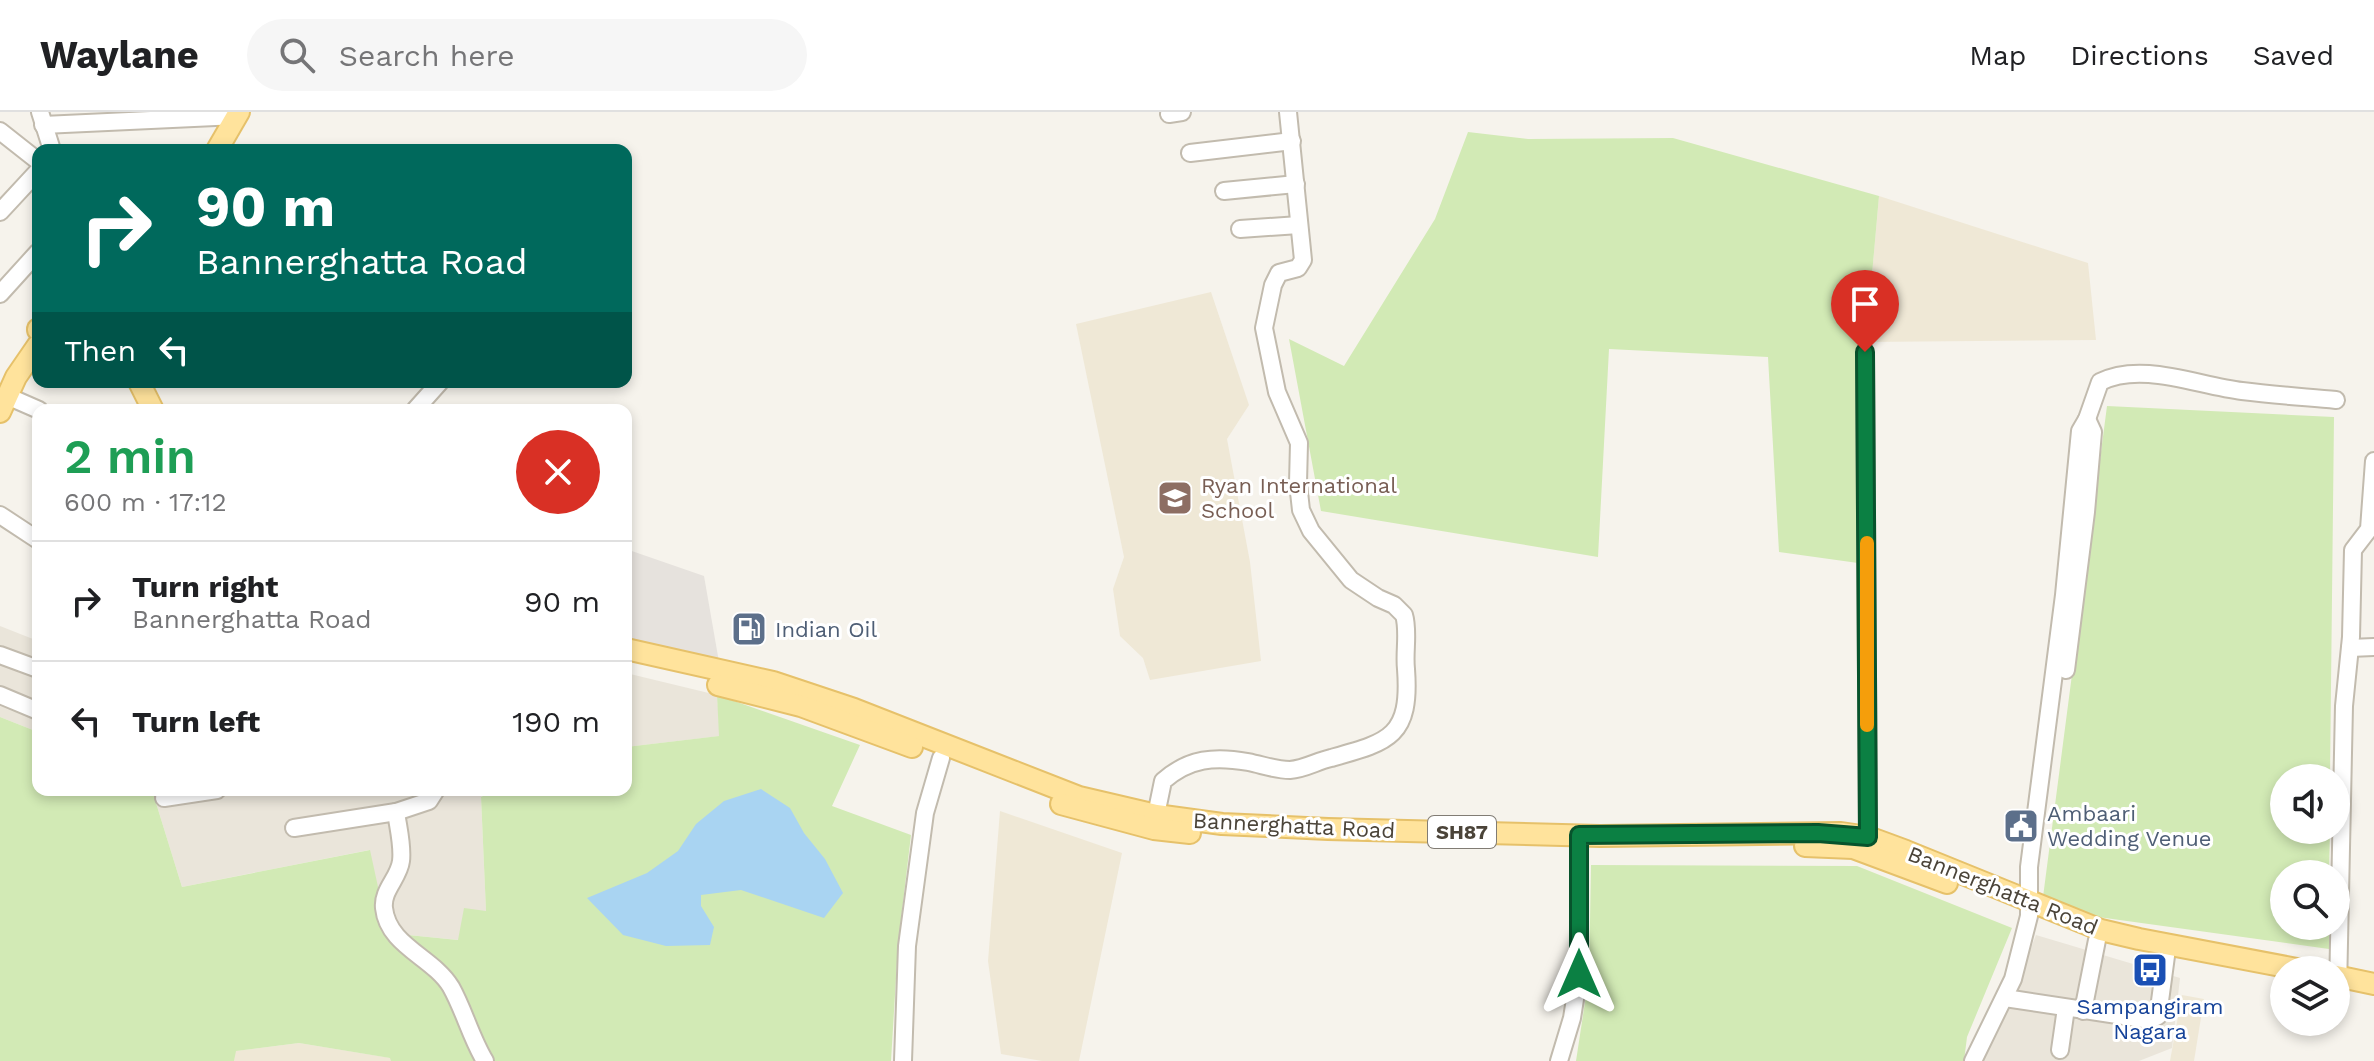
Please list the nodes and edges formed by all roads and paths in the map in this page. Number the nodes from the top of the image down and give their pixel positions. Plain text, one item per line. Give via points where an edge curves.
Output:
1 (1288, 112) edge
2 (238, 114) edge
3 (149, 116) edge
4 (42, 118) edge
5 (0, 131) edge
6 (1292, 141) junction
7 (50, 144) edge
8 (220, 144) edge
9 (1190, 153) dead end
10 (32, 156) edge
11 (32, 177) edge
12 (1296, 184) junction
13 (1224, 191) dead end
14 (0, 212) edge
15 (1299, 225) junction
16 (1240, 229) dead end
17 (32, 259) edge
18 (0, 294) edge
19 (32, 337) edge
20 (1865, 352) dead end
21 (32, 354) edge
22 (435, 388) edge
23 (2, 399) edge
24 (2336, 400) dead end
25 (420, 404) edge
26 (32, 408) edge
27 (2374, 461) edge
28 (2373, 501) edge
29 (0, 515) edge
30 (2370, 534) edge
31 (32, 536) edge
32 (2374, 647) edge
33 (2350, 648) junction
34 (0, 655) edge
35 (632, 657) edge
36 (632, 657) edge
37 (32, 667) edge
38 (0, 695) edge
39 (32, 708) edge
40 (941, 758) junction
41 (177, 796) edge
42 (432, 796) edge
43 (164, 798) dead end
44 (396, 812) junction
45 (1156, 815) junction
46 (294, 828) dead end
47 (1868, 837) junction
48 (1579, 841) junction
49 (2030, 910) junction
50 (2097, 940) junction
51 (2161, 951) junction
52 (2338, 956) edge
53 (2270, 966) edge
54 (2270, 977) edge
55 (2350, 983) edge
56 (2374, 984) edge
57 (2350, 988) edge
58 (2374, 997) edge
59 (2005, 998) junction
60 (2074, 1010) junction
61 (2060, 1050) dead end
62 (485, 1061) edge
63 (903, 1061) edge
64 (1559, 1061) edge
65 (1973, 1061) edge

1 - 6 street
2 - 3 street
2 - 8 main road
3 - 4 street
4 - 7 street
5 - 10 street
6 - 9 street
6 - 12 street
11 - 14 street
12 - 13 street
12 - 15 street
15 - 16 street
15 - 45 street via 1302,264 1277,276 1264,328 1277,392 1299,443 1301,510 1311,531 1351,580 1404,615 1404,714 1393,733 1374,746 1299,769 1217,759 1190,762 1163,781
17 - 18 street
19 - 23 main road via 10,368
20 - 47 street
21 - 23 main road
22 - 25 street
23 - 26 street
24 - 49 street via 2239,391 2150,374 2112,376 2100,382 2087,419 2093,432 2074,619 2031,876
27 - 28 street
28 - 30 street
29 - 31 street
30 - 33 street via 2353,550
32 - 33 street
33 - 52 street
34 - 37 street
35 - 45 main road, Bannerghatta Road / SH87 via 773,682 1079,797
36 - 40 main road, Bannerghatta Road / SH87 via 801,706
38 - 39 street
40 - 48 main road, Bannerghatta Road / SH87 via 1067,807 1154,829 1224,837
40 - 63 street via 925,813 907,946
41 - 43 street
42 - 44 street
44 - 46 street
44 - 62 street via 401,861 385,894 386,917 392,931 451,987
45 - 48 main road, Bannerghatta Road / SH87 via 1222,824
47 - 48 main road, Bannerghatta Road / SH87 via 1818,833
47 - 49 main road, Bannerghatta Road / SH87
48 - 49 main road, Bannerghatta Road / SH87 via 1853,848
48 - 64 street via 1579,974
49 - 50 main road, Bannerghatta Road / SH87
49 - 51 main road, Bannerghatta Road / SH87
49 - 59 street
50 - 51 main road, Bannerghatta Road / SH87
50 - 60 street
51 - 53 main road, Bannerghatta Road / SH87
51 - 54 main road, Bannerghatta Road / SH87
51 - 60 street via 2155,1019
55 - 56 main road
57 - 58 main road
59 - 60 street
59 - 65 street
60 - 61 street

